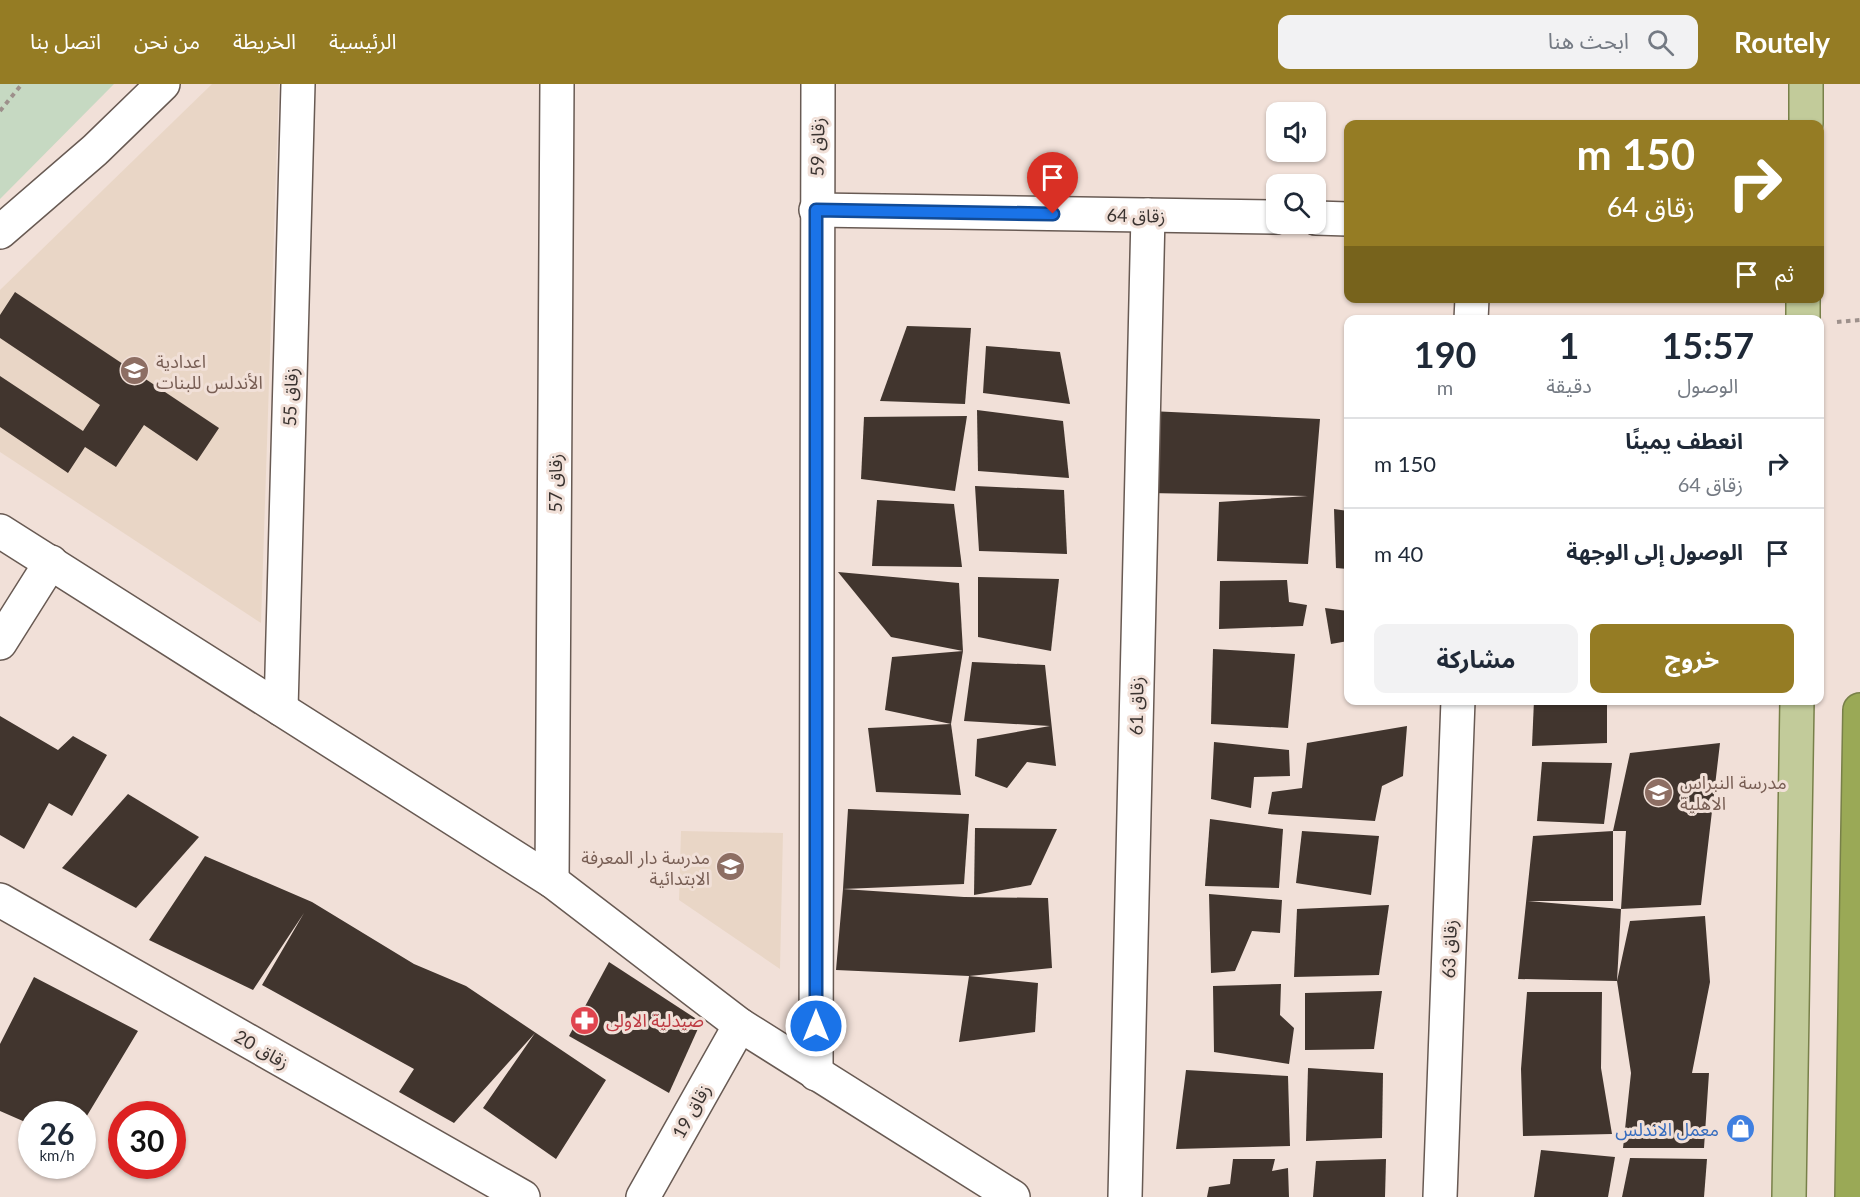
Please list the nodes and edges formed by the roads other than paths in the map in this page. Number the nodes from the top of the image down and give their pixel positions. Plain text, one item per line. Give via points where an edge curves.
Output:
1 (163, 84) edge
2 (298, 84) edge
3 (557, 84) edge
4 (818, 84) edge
5 (1806, 84) edge
6 (1806, 120) edge
7 (816, 210) junction
8 (1148, 215) junction
9 (1266, 218) edge
10 (1326, 218) edge
11 (1344, 219) edge
12 (0, 232) edge
13 (0, 531) edge
14 (51, 562) junction
15 (0, 643) edge
16 (1458, 705) edge
17 (1797, 705) edge
18 (281, 709) junction
19 (1860, 710) edge
20 (552, 881) junction
21 (0, 900) edge
22 (740, 1025) junction
23 (816, 1074) junction
24 (523, 1197) edge
25 (643, 1197) edge
26 (1013, 1197) edge
27 (1125, 1197) edge
28 (1440, 1197) edge
29 (1789, 1197) edge
30 (1852, 1197) edge

1 - 12 street via 95,150
2 - 18 street, زقاق 55
3 - 20 street, زقاق 57
4 - 7 street, زقاق 59
5 - 6 main road
7 - 8 street, زقاق 64
7 - 23 street, زقاق 59
8 - 9 street, زقاق 64
8 - 27 street, زقاق 61
10 - 11 street
13 - 14 street
14 - 15 street
14 - 18 street
16 - 28 street, زقاق 63
17 - 29 main road
18 - 20 street
19 - 30 highway
20 - 22 street
21 - 24 street, زقاق 20
22 - 23 street
22 - 25 street, زقاق 19
23 - 26 street

